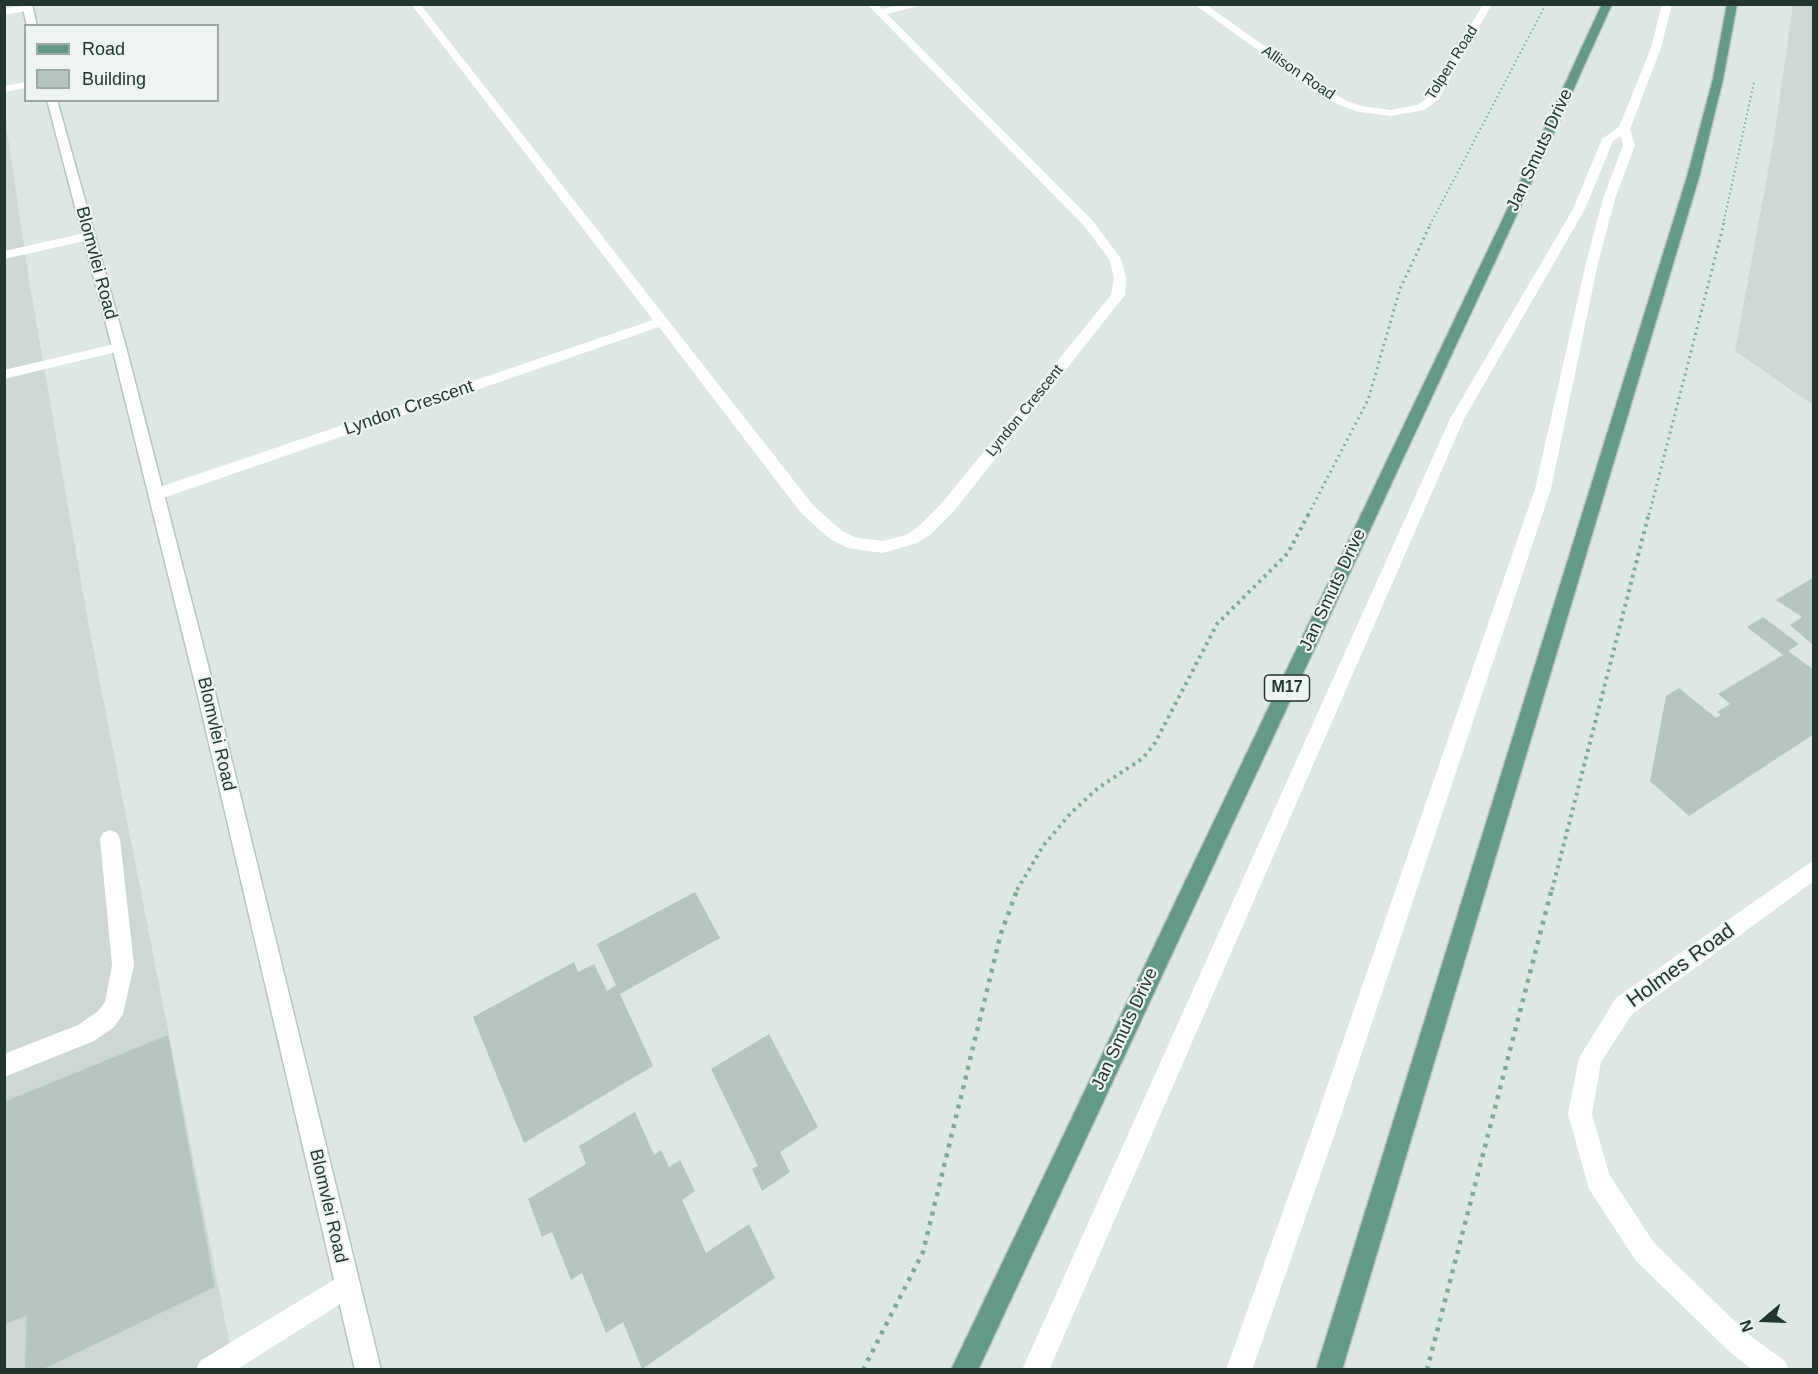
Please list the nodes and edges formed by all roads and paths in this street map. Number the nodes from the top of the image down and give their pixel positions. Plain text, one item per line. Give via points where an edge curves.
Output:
1 (415, 4) edge
2 (921, 4) edge
3 (1198, 4) edge
4 (1488, 4) edge
5 (1546, 4) edge
6 (1607, 4) edge
7 (1667, 4) edge
8 (1731, 4) edge
9 (27, 6) edge
10 (875, 9) edge
11 (4, 12) edge
12 (32, 24) edge
13 (1755, 74) dead end
14 (24, 85) edge
15 (4, 89) edge
16 (53, 102) edge
17 (1408, 111) joint
18 (1624, 129) junction
19 (89, 236) junction
20 (4, 255) edge
21 (661, 322) junction
22 (119, 347) junction
23 (4, 375) edge
24 (156, 494) junction
25 (110, 839) dead end
26 (1814, 869) edge
27 (4, 1066) edge
28 (347, 1285) junction
29 (209, 1370) edge
30 (368, 1370) edge
31 (863, 1370) edge
32 (964, 1370) edge
33 (1035, 1370) edge
34 (1239, 1370) edge
35 (1329, 1370) edge
36 (1427, 1370) edge
37 (1776, 1370) edge

1 - 21 street, Lyndon Crescent
2 - 10 street, Lyndon Crescent
3 - 17 street, Allison Road via 1343,103 1373,111
4 - 17 street, Tolpen Road via 1434,98
5 - 31 path via 1425,234 1400,289 1368,400 1288,553 1217,624 1155,743 1143,758 1098,788 1071,813 1021,880 1000,933 923,1252
6 - 32 main road, Jan Smuts Drive / M17
7 - 18 street via 1656,48
8 - 35 main road via 1718,79 1693,177
9 - 11 street
9 - 12 street
10 - 21 street, Lyndon Crescent via 1104,241 1120,277 1118,295 948,507 924,531 883,547 854,544 822,525
13 - 36 path via 1720,240
14 - 15 street
16 - 19 street, Blomvlei Road
18 - 33 street via 1608,139 1579,209 1457,419
18 - 34 street via 1629,146 1609,199 1592,263 1543,489
19 - 20 street
19 - 22 street, Blomvlei Road
21 - 24 street, Lyndon Crescent
22 - 23 street
22 - 24 street, Blomvlei Road
24 - 28 street, Blomvlei Road
25 - 27 street via 123,965 115,1006 106,1019 86,1033
26 - 37 street, Holmes Road via 1624,1006 1590,1058 1580,1114 1598,1180 1645,1252 1740,1344
28 - 29 street
28 - 30 street, Blomvlei Road

